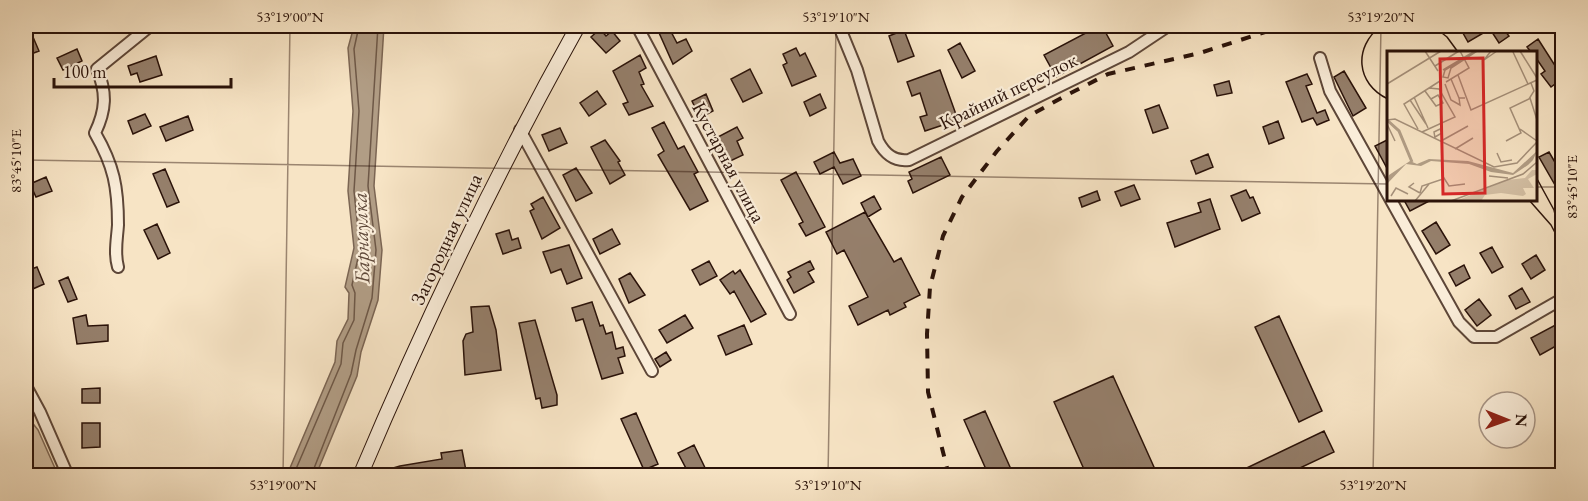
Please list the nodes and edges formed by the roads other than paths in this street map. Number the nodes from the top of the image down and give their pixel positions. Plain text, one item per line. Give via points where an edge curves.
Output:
1 (150, 26) edge
2 (578, 26) edge
3 (637, 26) edge
4 (839, 26) edge
5 (1168, 26) edge
6 (1560, 26) edge
7 (1563, 30) edge
8 (1320, 58) dead end
9 (519, 130) junction
10 (1387, 197) edge
11 (1389, 201) edge
12 (118, 267) dead end
13 (1563, 299) edge
14 (790, 314) dead end
15 (652, 371) dead end
16 (26, 386) edge
17 (68, 476) edge
18 (360, 476) edge

1 - 12 street via 97,69 105,90 103,116 95,133 111,161 118,213
2 - 9 main road, Загородная улица
3 - 14 street, Кустарная улица
4 - 5 street, Крайний переулок via 878,141 884,152 900,161 1129,52
6 - 7 street
8 - 10 street via 1330,91
9 - 15 street
9 - 18 main road, Загородная улица
11 - 13 street via 1459,322 1474,337 1496,337
16 - 17 street

